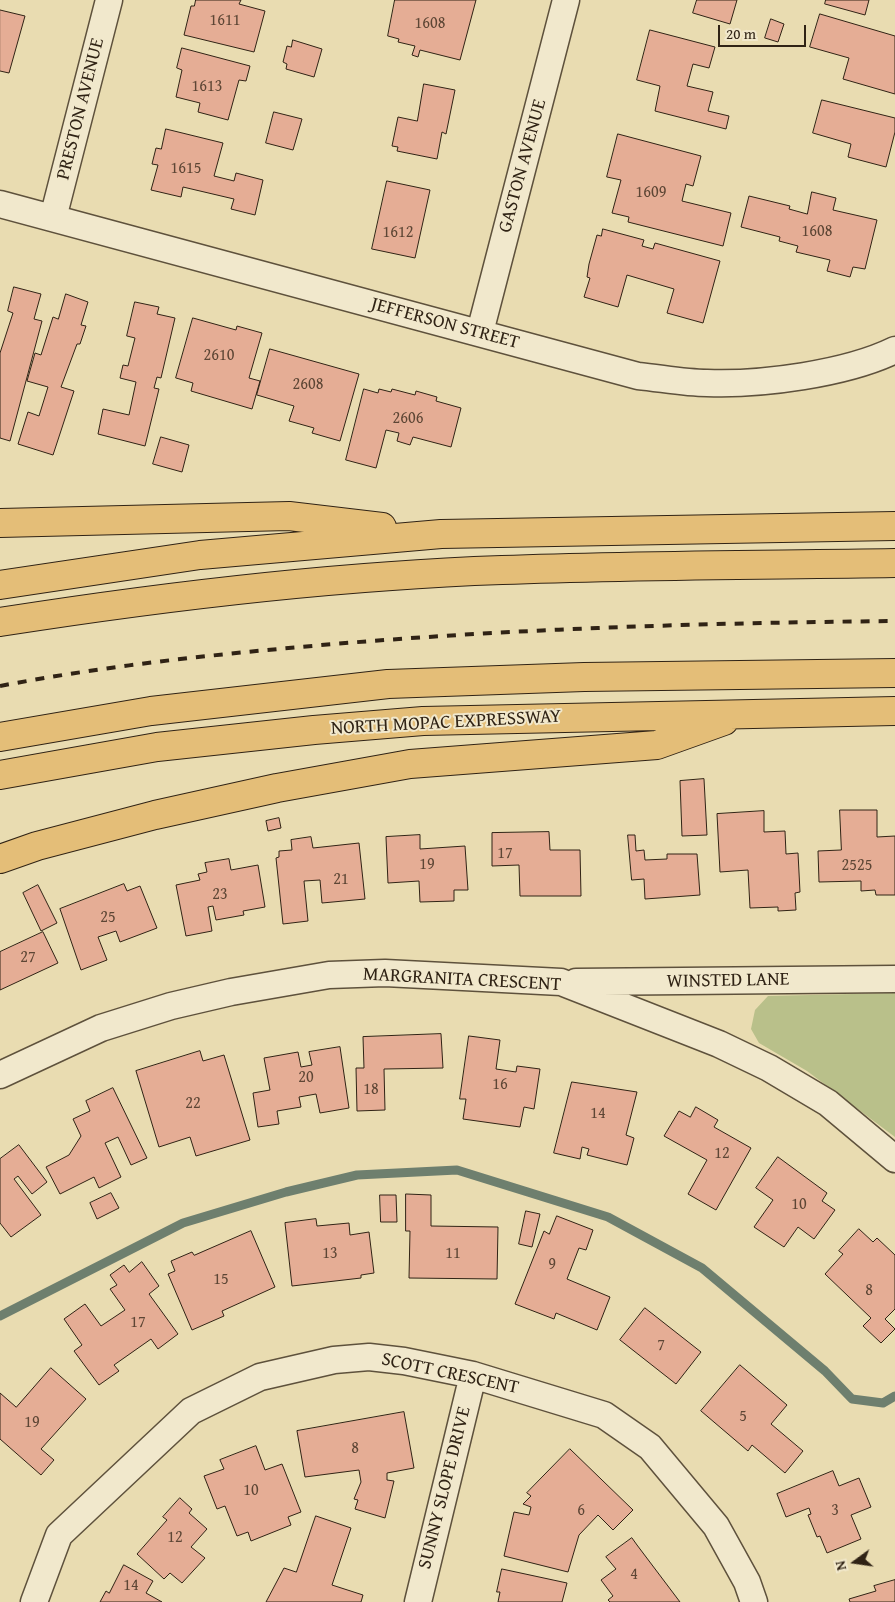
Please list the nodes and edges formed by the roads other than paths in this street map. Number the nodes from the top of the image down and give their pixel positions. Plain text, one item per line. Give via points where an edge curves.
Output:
1 (109, 0) edge
2 (566, 0) edge
3 (0, 204) edge
4 (53, 218) junction
5 (480, 332) junction
6 (895, 350) edge
7 (0, 523) edge
8 (895, 526) edge
9 (441, 534) junction
10 (895, 563) edge
11 (0, 585) edge
12 (0, 622) edge
13 (895, 673) edge
14 (895, 712) edge
15 (747, 713) junction
16 (0, 737) edge
17 (0, 775) edge
18 (0, 858) edge
19 (895, 979) edge
20 (561, 982) junction
21 (0, 1076) edge
22 (895, 1159) edge
23 (473, 1375) junction
24 (34, 1602) edge
25 (418, 1602) edge
26 (754, 1602) edge

1 - 4 street, PRESTON AVENUE
2 - 5 street, GASTON AVENUE
3 - 4 street, JEFFERSON STREET
4 - 5 street, JEFFERSON STREET
5 - 6 street, JEFFERSON STREET via 638,376 706,383 776,380 815,374
7 - 9 highway via 289,516
8 - 9 highway
9 - 11 highway via 200,554
10 - 12 highway via 502,570 319,581
13 - 16 highway via 584,677 388,684 150,711
14 - 15 highway, NORTH MOPAC EXPRESSWAY
15 - 17 highway, NORTH MOPAC EXPRESSWAY via 374,725 157,747
15 - 18 highway via 657,745 410,764 277,788 154,815
19 - 20 street, WINSTED LANE
20 - 21 street, MARGRANITA CRESCENT via 384,973 329,975 171,1006 101,1028
20 - 22 street, MARGRANITA CRESCENT via 719,1044 769,1068 828,1103
23 - 24 street, SCOTT CRESCENT via 377,1358 334,1360 260,1377 191,1411 59,1535
23 - 25 street, SUNNY SLOPE DRIVE
23 - 26 street, SCOTT CRESCENT via 604,1415 650,1447 716,1526 747,1582

